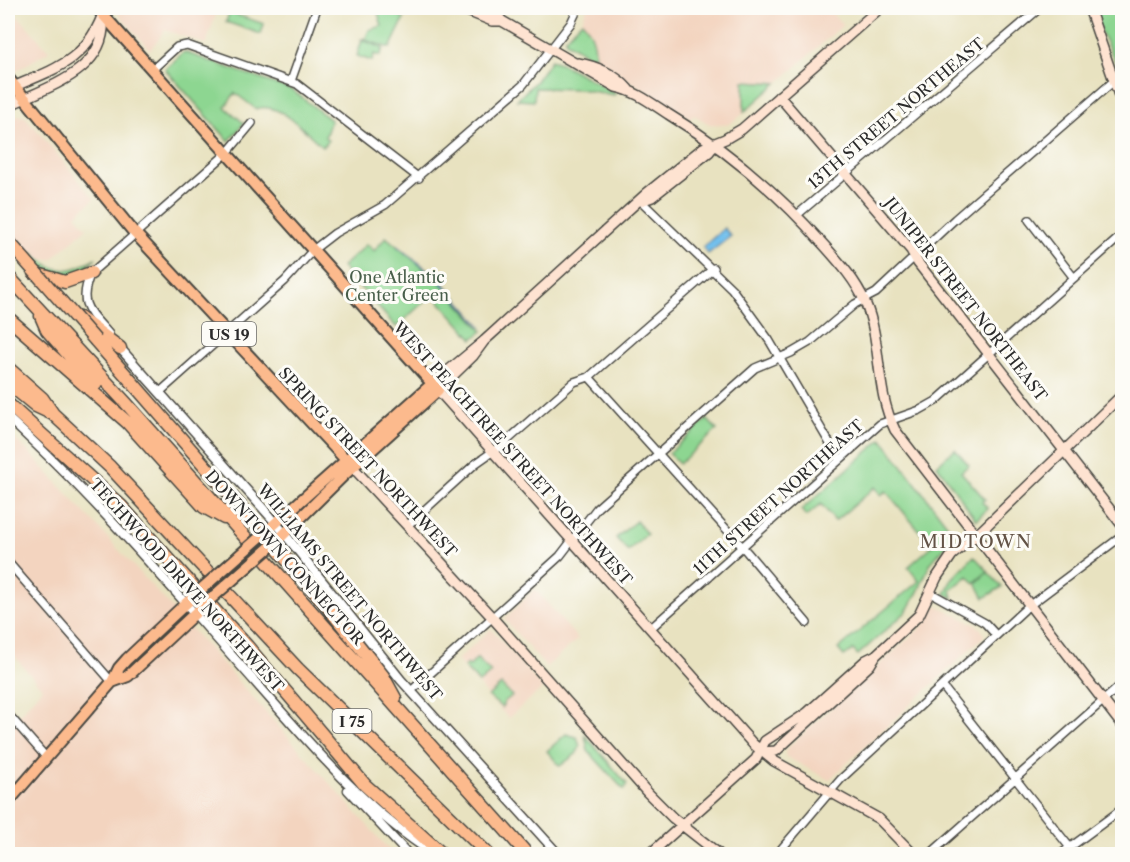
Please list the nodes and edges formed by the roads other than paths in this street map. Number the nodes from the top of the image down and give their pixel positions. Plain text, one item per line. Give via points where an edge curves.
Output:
1 (317, 8) edge
2 (460, 8) edge
3 (480, 8) edge
4 (578, 8) edge
5 (880, 8) edge
6 (1040, 8) edge
7 (1089, 8) edge
8 (102, 10) edge
9 (502, 21) junction
10 (552, 48) junction
11 (153, 69) junction
12 (1115, 80) junction
13 (291, 81) junction
14 (10, 85) edge
15 (779, 96) junction
16 (24, 98) junction
17 (1122, 104) edge
18 (8, 106) edge
19 (252, 123) dead end
20 (716, 143) junction
21 (227, 153) junction
22 (847, 172) junction
23 (419, 178) junction
24 (641, 201) junction
25 (797, 215) junction
26 (1029, 220) dead end
27 (136, 234) junction
28 (1122, 235) edge
29 (8, 243) edge
30 (313, 250) junction
31 (915, 256) junction
32 (714, 268) junction
33 (8, 270) edge
34 (31, 271) junction
35 (91, 273) junction
36 (1074, 278) junction
37 (12, 280) edge
38 (864, 299) junction
39 (36, 307) junction
40 (8, 318) edge
41 (227, 332) junction
42 (120, 348) junction
43 (990, 353) junction
44 (780, 358) junction
45 (8, 368) edge
46 (589, 377) junction
47 (8, 383) edge
48 (435, 387) junction
49 (160, 393) junction
50 (1122, 395) edge
51 (8, 404) edge
52 (53, 414) junction
53 (8, 418) edge
54 (890, 420) junction
55 (126, 422) junction
56 (1063, 451) junction
57 (493, 452) junction
58 (658, 454) junction
59 (839, 459) junction
60 (350, 464) junction
61 (231, 521) junction
62 (1122, 525) edge
63 (273, 526) junction
64 (407, 526) junction
65 (975, 535) junction
66 (1122, 536) edge
67 (282, 537) junction
68 (572, 541) junction
69 (742, 547) junction
70 (8, 562) edge
71 (931, 593) junction
72 (186, 603) junction
73 (1027, 608) junction
74 (194, 614) junction
75 (493, 618) junction
76 (807, 623) dead end
77 (650, 629) junction
78 (996, 635) junction
79 (112, 682) junction
80 (1122, 684) edge
81 (943, 687) junction
82 (411, 691) junction
83 (1104, 701) junction
84 (8, 714) edge
85 (406, 717) junction
86 (1122, 725) edge
87 (762, 752) junction
88 (46, 757) junction
89 (340, 776) junction
90 (1015, 779) junction
91 (831, 792) junction
92 (8, 802) edge
93 (1122, 809) edge
94 (683, 825) junction
95 (417, 844) junction
96 (1070, 848) junction
97 (409, 855) edge
98 (434, 855) edge
99 (442, 855) edge
100 (488, 855) edge
101 (527, 855) edge
102 (558, 855) edge
103 (650, 855) edge
104 (719, 855) edge
105 (777, 855) edge
106 (913, 855) edge
107 (930, 855) edge
108 (1061, 855) edge
109 (1075, 855) edge

1 - 13 street
2 - 9 main road
3 - 9 main road
4 - 10 street via 572,23
5 - 15 main road
6 - 22 street, 13TH STREET NORTHEAST
7 - 12 main road
8 - 11 main road, WEST PEACHTREE STREET NORTHWEST
8 - 14 main road via 86,47 74,58
8 - 16 main road via 104,35 90,60 65,79
9 - 10 main road
10 - 20 main road
10 - 23 street via 523,85
11 - 13 street via 177,47 187,45
11 - 21 main road, WEST PEACHTREE STREET NORTHWEST
12 - 17 main road
12 - 31 street
13 - 23 street
14 - 16 main road, SPRING STREET NORTHWEST / US 19
15 - 20 main road via 742,129
15 - 22 main road, JUNIPER STREET NORTHEAST
16 - 18 main road
16 - 27 main road, SPRING STREET NORTHWEST / US 19
19 - 21 street
20 - 24 main road via 709,153 652,197
20 - 25 main road
21 - 27 street
21 - 30 main road, WEST PEACHTREE STREET NORTHWEST
22 - 25 street, 13TH STREET NORTHEAST
22 - 31 main road, JUNIPER STREET NORTHEAST
23 - 30 street via 385,205
24 - 32 street
24 - 48 main road
25 - 38 main road via 842,266
26 - 36 street
27 - 35 street
27 - 41 main road, SPRING STREET NORTHWEST / US 19
28 - 36 street, 11TH STREET NORTHEAST
29 - 34 highway
29 - 85 highway, bridge via 323,601 383,676
30 - 41 street via 285,281
30 - 48 main road, WEST PEACHTREE STREET NORTHWEST
31 - 38 street
31 - 43 main road, JUNIPER STREET NORTHEAST
32 - 44 street
32 - 46 street
33 - 37 highway, I 75
34 - 35 highway via 65,282
34 - 42 highway via 72,313
35 - 42 street via 84,292 85,303
36 - 43 street, 11TH STREET NORTHEAST
37 - 39 highway, DOWNTOWN CONNECTOR / I 75
38 - 44 street via 816,338
38 - 54 main road via 873,330 879,385
39 - 55 highway via 46,330
39 - 61 highway, DOWNTOWN CONNECTOR / I 75
40 - 55 highway
41 - 49 street
41 - 60 main road, SPRING STREET NORTHWEST / US 19
42 - 49 street, WILLIAMS STREET NORTHWEST
43 - 54 street, 11TH STREET NORTHEAST via 932,404
43 - 56 main road, JUNIPER STREET NORTHEAST
44 - 58 street via 755,368
44 - 59 street
45 - 52 highway via 42,398
46 - 57 street via 574,382
46 - 58 street
47 - 52 highway, I 75 via 36,406
48 - 57 main road, WEST PEACHTREE STREET NORTHWEST
48 - 60 main road
49 - 63 street, WILLIAMS STREET NORTHWEST
50 - 56 main road
51 - 99 highway via 121,506 247,646 365,786
52 - 100 highway, I 75 via 111,468 298,669
53 - 72 street, TECHWOOD DRIVE NORTHWEST via 107,515
54 - 59 street, 11TH STREET NORTHEAST
54 - 65 main road
55 - 61 highway via 204,507
56 - 62 main road, JUNIPER STREET NORTHEAST
56 - 65 main road
57 - 64 street
57 - 68 main road, WEST PEACHTREE STREET NORTHWEST
58 - 68 street via 597,508
58 - 69 street
59 - 69 street, 11TH STREET NORTHEAST
60 - 63 main road
60 - 64 main road, SPRING STREET NORTHWEST
60 - 67 main road
61 - 85 highway, DOWNTOWN CONNECTOR / I 75
63 - 67 street, WILLIAMS STREET NORTHWEST
63 - 72 main road, bridge
64 - 75 main road, SPRING STREET NORTHWEST
65 - 71 main road via 944,565
65 - 73 main road
66 - 73 street
67 - 74 main road, bridge
67 - 82 street, WILLIAMS STREET NORTHWEST
68 - 75 street
68 - 77 main road, WEST PEACHTREE STREET NORTHWEST
69 - 76 street
69 - 77 street, 11TH STREET NORTHEAST
70 - 79 street
71 - 78 street via 985,623
71 - 87 main road via 914,622 870,665 776,751
72 - 74 street, TECHWOOD DRIVE NORTHWEST
72 - 79 main road via 127,659
73 - 78 street
73 - 83 main road
74 - 79 main road via 128,676
74 - 89 street, TECHWOOD DRIVE NORTHWEST
75 - 82 street
75 - 94 main road, SPRING STREET NORTHWEST via 647,792
77 - 87 main road, WEST PEACHTREE STREET NORTHWEST
78 - 81 street
79 - 88 main road
80 - 83 street
81 - 90 street
81 - 91 street
82 - 102 street, WILLIAMS STREET NORTHWEST
83 - 86 main road
83 - 90 street
84 - 88 street
85 - 101 highway, DOWNTOWN CONNECTOR / I 75
87 - 91 main road, WEST PEACHTREE STREET NORTHWEST
87 - 94 main road
88 - 92 main road
89 - 95 street, TECHWOOD DRIVE NORTHWEST
89 - 97 street, TECHWOOD DRIVE NORTHWEST
90 - 96 street
90 - 107 street
91 - 105 street
91 - 106 main road, WEST PEACHTREE STREET NORTHWEST via 879,819
93 - 96 street
94 - 103 main road
94 - 104 main road, SPRING STREET NORTHWEST
95 - 97 street
95 - 98 street, TECHWOOD DRIVE NORTHWEST
96 - 108 street
96 - 109 street

